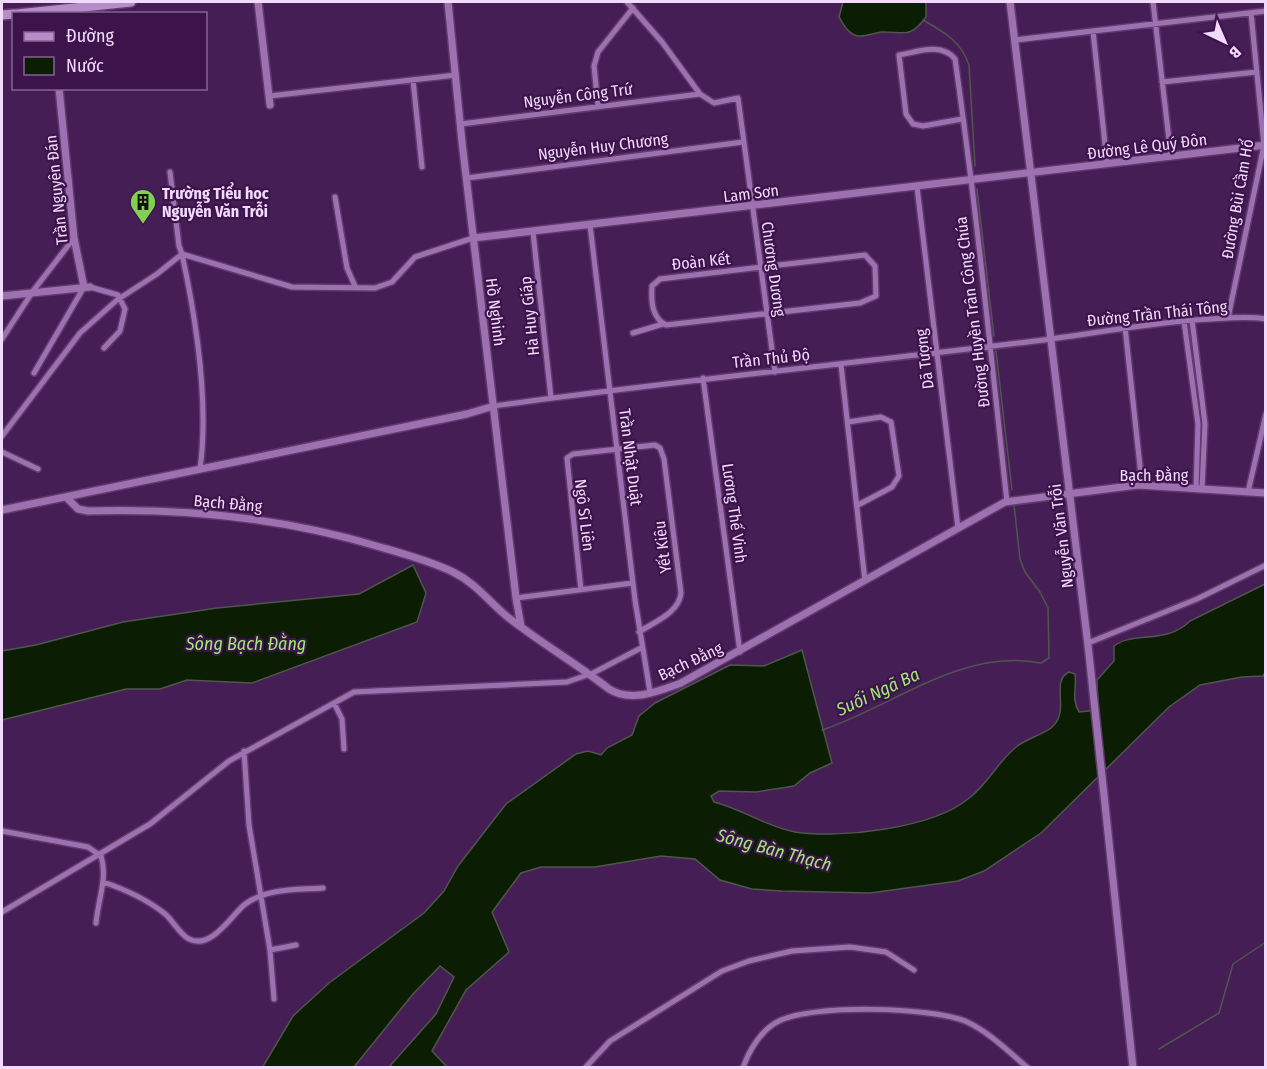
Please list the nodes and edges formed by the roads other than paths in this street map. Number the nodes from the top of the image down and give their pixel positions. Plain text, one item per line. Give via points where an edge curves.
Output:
1 (131, 2) edge
2 (258, 2) edge
3 (448, 2) edge
4 (627, 2) edge
5 (1010, 2) edge
6 (1153, 2) edge
7 (52, 8) edge
8 (633, 8) junction
9 (1266, 11) edge
10 (27, 12) edge
11 (1251, 13) junction
12 (1155, 24) junction
13 (1093, 31) junction
14 (1015, 40) junction
15 (1257, 72) junction
16 (456, 75) junction
17 (413, 80) junction
18 (1162, 82) junction
19 (59, 90) edge
20 (699, 94) junction
21 (269, 96) junction
22 (270, 105) dead end
23 (598, 106) junction
24 (962, 119) junction
25 (461, 124) junction
26 (743, 142) junction
27 (1265, 145) edge
28 (1172, 157) junction
29 (1107, 163) junction
30 (422, 167) dead end
31 (170, 172) dead end
32 (1031, 174) junction
33 (467, 178) junction
34 (970, 181) junction
35 (917, 188) junction
36 (335, 197) dead end
37 (752, 206) junction
38 (590, 225) junction
39 (533, 232) junction
40 (74, 238) junction
41 (473, 238) junction
42 (182, 254) junction
43 (761, 268) junction
44 (355, 286) junction
45 (87, 287) junction
46 (33, 291) junction
47 (2, 296) edge
48 (120, 298) junction
49 (767, 314) junction
50 (1228, 318) junction
51 (1266, 319) edge
52 (1192, 320) junction
53 (1184, 321) junction
54 (663, 324) junction
55 (1125, 327) junction
56 (633, 333) dead end
57 (2, 339) edge
58 (1051, 339) junction
59 (990, 347) junction
60 (104, 348) dead end
61 (937, 353) junction
62 (841, 364) junction
63 (775, 372) junction
64 (34, 373) dead end
65 (703, 378) junction
66 (609, 390) junction
67 (551, 398) junction
68 (494, 406) junction
69 (1266, 414) edge
70 (848, 422) junction
71 (3, 432) edge
72 (617, 448) junction
73 (2, 452) edge
74 (38, 469) dead end
75 (200, 470) junction
76 (1142, 485) junction
77 (1199, 489) junction
78 (1248, 492) junction
79 (1070, 493) junction
80 (1266, 493) edge
81 (67, 498) junction
82 (1007, 502) junction
83 (858, 505) junction
84 (2, 510) edge
85 (958, 528) junction
86 (1266, 565) edge
87 (865, 581) junction
88 (633, 583) junction
89 (581, 590) junction
90 (516, 598) junction
91 (521, 626) junction
92 (639, 632) junction
93 (1088, 643) junction
94 (641, 648) junction
95 (740, 652) junction
96 (590, 675) junction
97 (650, 693) junction
98 (334, 703) junction
99 (344, 749) dead end
100 (244, 752) junction
101 (2, 831) edge
102 (101, 856) junction
103 (103, 882) junction
104 (323, 888) dead end
105 (261, 893) junction
106 (2, 912) edge
107 (96, 923) dead end
108 (296, 945) dead end
109 (270, 950) junction
110 (914, 970) dead end
111 (274, 999) dead end
112 (585, 1068) edge
113 (743, 1068) edge
114 (1028, 1068) edge
115 (1133, 1068) edge

1 - 7 main road
2 - 21 street
3 - 16 street, Hồ Nghinh
4 - 8 street
5 - 14 street, Nguyễn Văn Trỗi
6 - 12 street
7 - 10 main road
8 - 20 street
8 - 23 street via 597,52 594,66
9 - 11 street
11 - 12 street
11 - 15 street, Đường Bùi Cầm Hổ
12 - 13 street
12 - 18 street
13 - 14 street
13 - 29 street
14 - 32 street, Nguyễn Văn Trỗi
15 - 18 street
15 - 27 street, Đường Bùi Cầm Hổ
16 - 17 street
16 - 25 street, Hồ Nghinh
17 - 21 street
17 - 30 street
18 - 28 street
19 - 40 street, Trần Nguyên Đán
20 - 23 street, Nguyễn Công Trứ
20 - 26 street, Chương Dương via 714,103 738,98
21 - 22 street
23 - 25 street, Nguyễn Công Trứ
24 - 24 street, Đường Huyền Trân Công Chúa via 955,59 950,53 940,49 899,56 906,114 913,124 923,126
24 - 34 street, Đường Huyền Trân Công Chúa
25 - 33 street, Hồ Nghinh
26 - 33 street, Nguyễn Huy Chương
26 - 37 street, Chương Dương
27 - 28 street, Đường Lê Quý Đôn
27 - 50 street, Đường Bùi Cầm Hổ
28 - 29 street, Đường Lê Quý Đôn
29 - 32 street, Đường Lê Quý Đôn
31 - 42 street
32 - 34 street, Lam Sơn
32 - 58 street, Nguyễn Văn Trỗi
33 - 41 street, Hồ Nghinh
34 - 35 street, Lam Sơn
34 - 59 street, Đường Huyền Trân Công Chúa
35 - 37 street, Lam Sơn
35 - 61 street, Dã Tượng
36 - 44 street via 347,268
37 - 38 street, Lam Sơn
37 - 43 street, Chương Dương
38 - 39 street, Lam Sơn
38 - 66 street, Trần Nhật Duật
39 - 41 street, Lam Sơn
39 - 67 street, Hà Huy Giáp
40 - 45 street, Trần Nguyên Đán
40 - 46 street
41 - 44 street via 415,257 387,285
41 - 68 street, Hồ Nghinh
42 - 44 street via 292,287
42 - 48 street
42 - 75 street via 197,344 204,441
43 - 49 street, Chương Dương
43 - 49 street, Đoàn Kết via 865,255 875,266 876,296 872,300
43 - 54 street, Đoàn Kết via 660,279 652,286 652,294 657,320
45 - 46 street
45 - 48 street
45 - 64 street
46 - 47 street
46 - 57 street
48 - 60 street via 125,309 122,326
48 - 71 street via 80,333
49 - 54 street, Đoàn Kết
49 - 63 street, Chương Dương
50 - 51 street, Đường Trần Thái Tông
50 - 52 street, Đường Trần Thái Tông
52 - 53 street, Đường Trần Thái Tông
52 - 77 street via 1205,424
53 - 55 street, Đường Trần Thái Tông
53 - 77 street via 1198,424
54 - 56 street
55 - 58 street, Đường Trần Thái Tông
55 - 76 street
58 - 59 street, Trần Thủ Độ
58 - 79 street, Nguyễn Văn Trỗi
59 - 61 street, Trần Thủ Độ
59 - 82 street, Đường Huyền Trân Công Chúa
61 - 62 street, Trần Thủ Độ
61 - 85 street, Dã Tượng
62 - 63 street, Trần Thủ Độ
62 - 70 street
63 - 65 street, Trần Thủ Độ
65 - 66 street, Trần Thủ Độ
65 - 95 street, Lương Thế Vinh
66 - 67 street, Trần Thủ Độ
66 - 72 street, Trần Nhật Duật
67 - 68 street, Trần Thủ Độ
68 - 75 street
68 - 90 street, Hồ Nghinh
69 - 78 street
70 - 83 street
70 - 83 street via 887,418 893,428 898,467 899,476 892,487
72 - 88 street, Trần Nhật Duật
72 - 89 street, Ngô Sĩ Liên via 573,454 567,459
72 - 92 street, Yết Kiêu via 647,444 663,453 681,593 675,609
73 - 74 street
75 - 81 street
76 - 77 street, Bạch Đằng
76 - 79 street, Bạch Đằng
77 - 78 street, Bạch Đằng
78 - 80 street, Bạch Đằng
79 - 82 street, Bạch Đằng
79 - 93 street, Nguyễn Văn Trỗi
81 - 84 street
81 - 91 street, Bạch Đằng via 78,509 88,511 256,518 343,536 454,573 483,592
82 - 85 street, Bạch Đằng
83 - 87 street
85 - 87 street, Bạch Đằng
86 - 93 street via 1197,599
87 - 95 street, Bạch Đằng
88 - 89 street
88 - 92 street, Trần Nhật Duật
89 - 90 street
90 - 91 street, Hồ Nghinh
91 - 96 street, Bạch Đằng
92 - 94 street, Trần Nhật Duật
93 - 115 street, Nguyễn Văn Trỗi
94 - 96 street
94 - 97 street, Trần Nhật Duật
95 - 97 street, Bạch Đằng via 681,683
96 - 97 street, Bạch Đằng via 618,694
96 - 98 street via 567,682 366,690
98 - 99 street via 342,719
98 - 100 street
100 - 102 street
100 - 105 street via 251,841
101 - 102 street via 88,847
102 - 103 street
102 - 106 street
103 - 105 street via 156,908 194,940 217,934 236,912
103 - 107 street
104 - 105 street
105 - 109 street
108 - 109 street
109 - 111 street
110 - 112 street via 892,954 872,948 806,949 765,956 722,971 694,988 610,1041
113 - 114 street via 756,1043 772,1024 782,1019 887,1009 919,1011 965,1022

